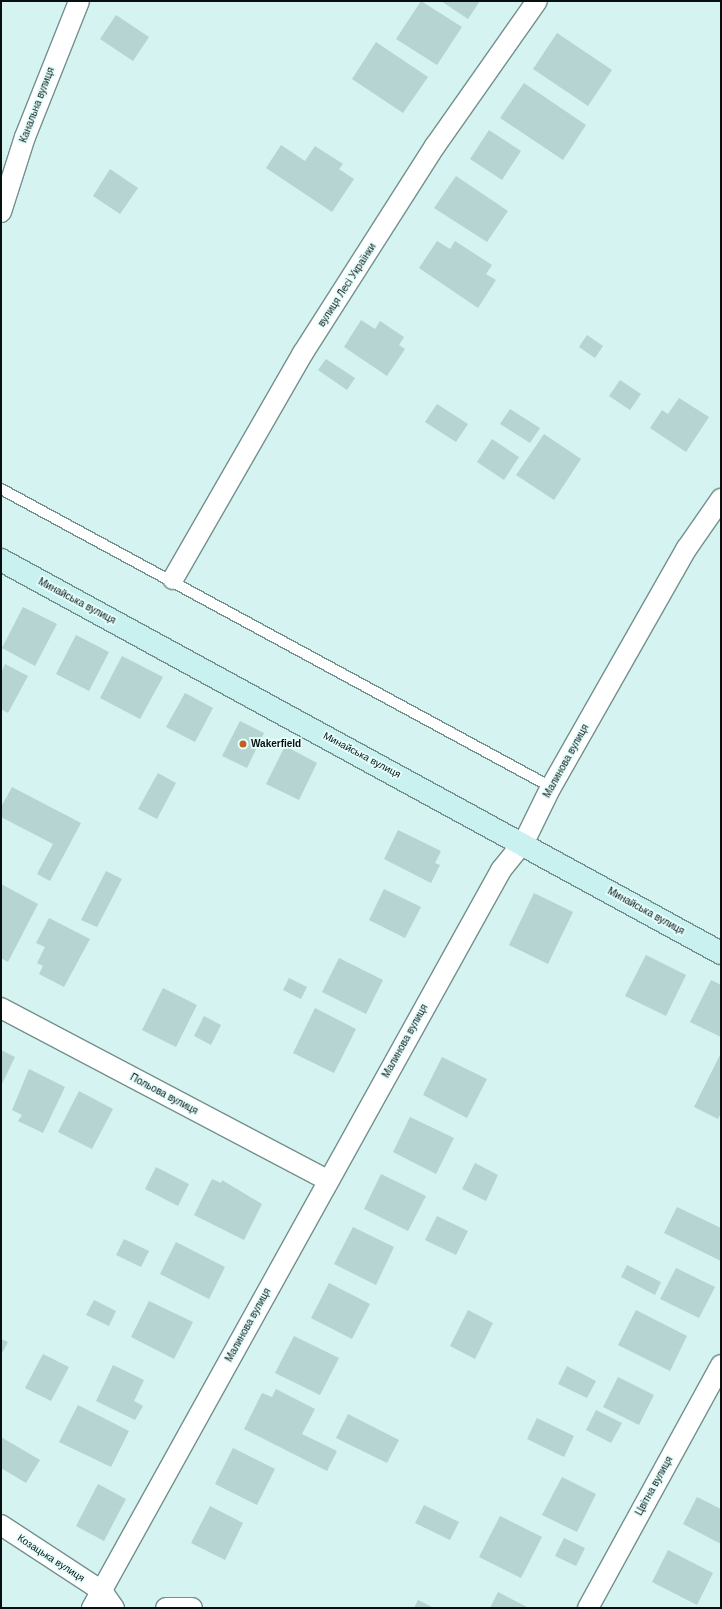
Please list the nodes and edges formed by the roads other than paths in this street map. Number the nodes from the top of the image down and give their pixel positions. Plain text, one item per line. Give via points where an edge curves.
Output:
1 (79, 1) edge
2 (537, 1) edge
3 (1, 212) edge
4 (1, 489) edge
5 (721, 499) edge
6 (1, 560) edge
7 (173, 579) junction
8 (551, 787) junction
9 (524, 842) junction
10 (721, 953) edge
11 (1, 1008) edge
12 (327, 1180) junction
13 (721, 1365) edge
14 (1, 1525) edge
15 (97, 1600) edge
16 (114, 1608) edge
17 (166, 1608) edge
18 (192, 1608) edge
19 (588, 1608) edge

1 - 3 street, Канальна вулиця via 24,137
2 - 7 street, вулиця Лесі Українки via 435,146 303,353
4 - 7 lane
5 - 8 street, Малинова вулиця via 687,548
6 - 9 street, Минайська вулиця
7 - 8 lane
8 - 9 street, Малинова вулиця
9 - 10 street, Минайська вулиця
9 - 12 street, Малинова вулиця via 502,870
11 - 12 street, Польова вулиця
12 - 15 street, Малинова вулиця
13 - 19 street, Цвітна вулиця
14 - 15 street, Козацька вулиця
15 - 16 street
17 - 18 street

